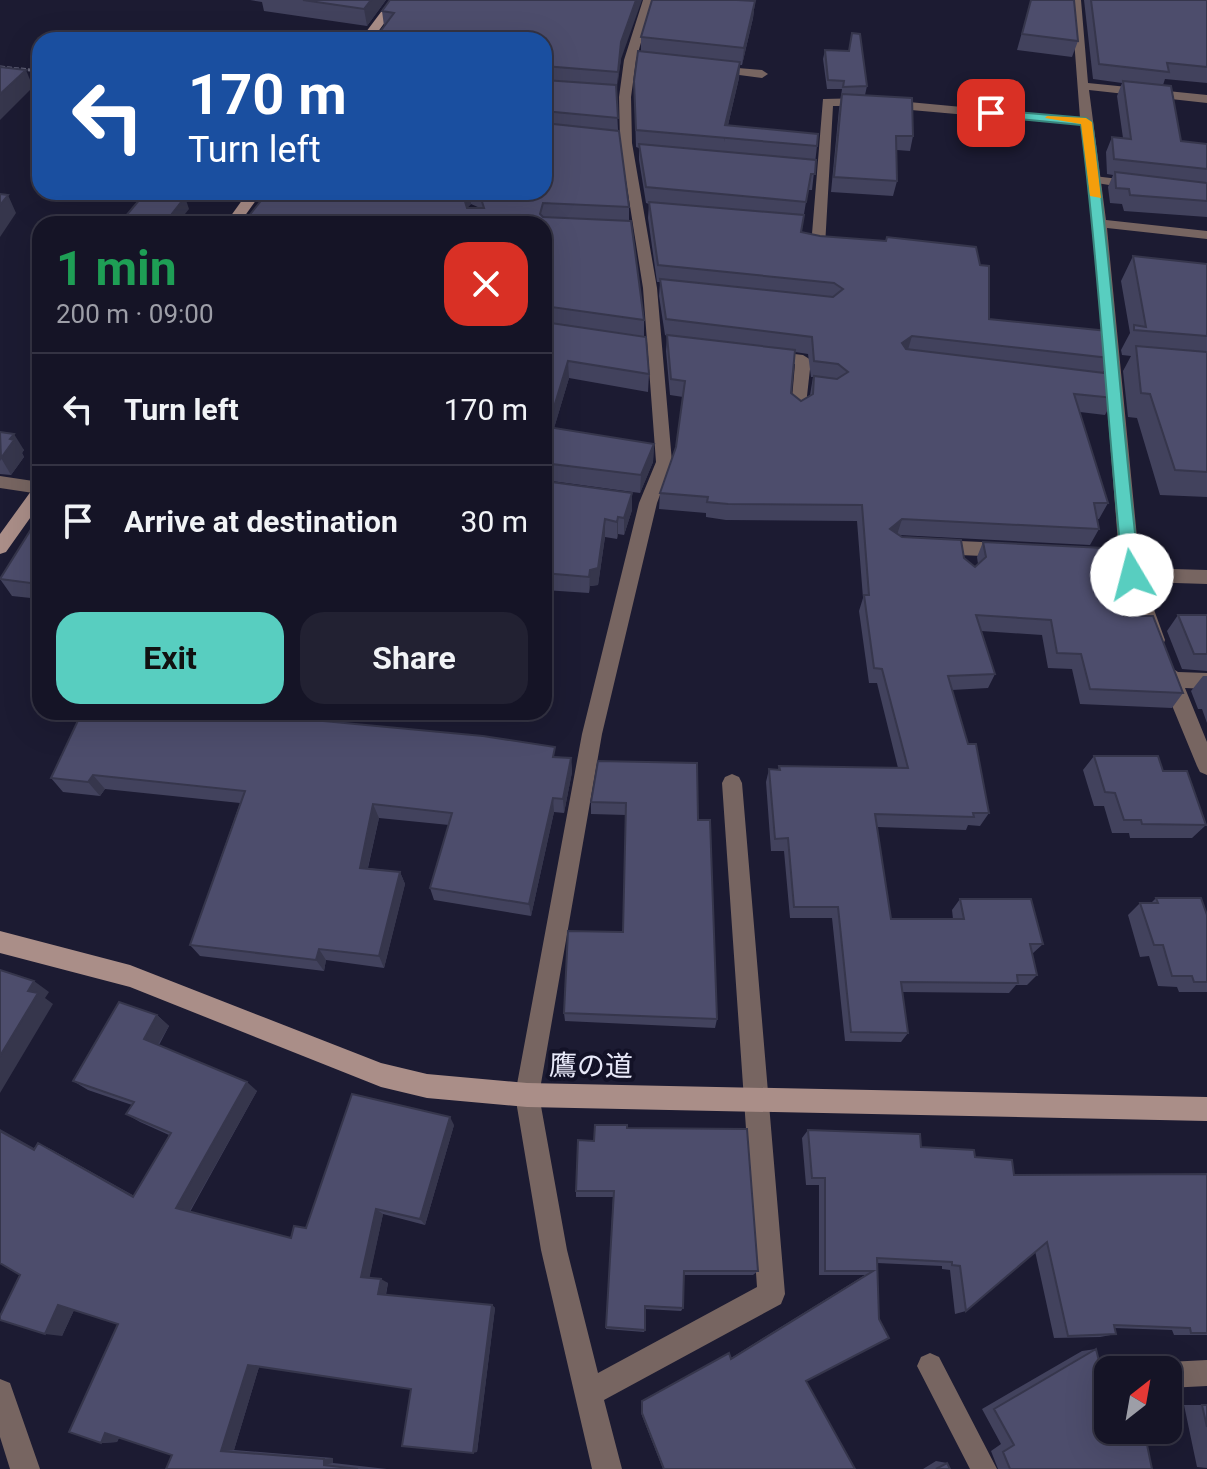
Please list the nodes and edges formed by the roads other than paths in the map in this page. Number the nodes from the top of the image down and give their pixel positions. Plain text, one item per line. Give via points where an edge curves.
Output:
1 (396, 0) edge
2 (648, 0) edge
3 (1076, 0) edge
4 (372, 32) edge
5 (630, 60) junction
6 (644, 62) edge
7 (703, 68) edge
8 (762, 74) dead end
9 (1082, 86) junction
10 (1207, 99) edge
11 (1086, 122) junction
12 (610, 142) edge
13 (627, 148) junction
14 (642, 154) edge
15 (808, 169) edge
16 (823, 170) junction
17 (1094, 180) junction
18 (1151, 186) edge
19 (1100, 223) junction
20 (804, 225) edge
21 (820, 227) junction
22 (1207, 235) edge
23 (818, 246) edge
24 (650, 288) junction
25 (665, 290) edge
26 (758, 354) edge
27 (799, 410) edge
28 (0, 482) edge
29 (32, 488) edge
30 (32, 501) edge
31 (924, 546) edge
32 (0, 547) edge
33 (1023, 551) edge
34 (1132, 575) junction
35 (1207, 577) edge
36 (1172, 680) junction
37 (1207, 681) edge
38 (1206, 763) edge
39 (732, 783) dead end
40 (0, 942) edge
41 (527, 1095) junction
42 (756, 1098) junction
43 (1207, 1109) edge
44 (930, 1366) dead end
45 (1207, 1373) edge
46 (1182, 1374) edge
47 (0, 1393) edge
48 (589, 1393) junction
49 (25, 1469) edge
50 (607, 1469) edge
51 (984, 1469) edge

1 - 4 street
2 - 5 street
3 - 9 street
5 - 6 street
5 - 13 street via 618,97
7 - 8 street
9 - 10 street
9 - 11 street
11 - 16 street via 827,102
11 - 17 street
12 - 13 lane
13 - 14 street
13 - 24 street via 646,210 635,233
15 - 16 street
16 - 21 street
17 - 18 lane
17 - 19 street
19 - 22 street
19 - 34 street via 1117,363 1105,383 1120,555
20 - 21 street
21 - 23 street
24 - 25 lane
24 - 41 street via 664,462 641,502 592,734
26 - 27 street via 803,360 806,385
28 - 29 street
30 - 32 street
31 - 33 street via 965,554
34 - 35 street
34 - 36 street
36 - 37 street
36 - 38 street
39 - 42 street
40 - 41 street, 鷹の道 via 130,976 381,1075 427,1086
41 - 42 street, 鷹の道
41 - 48 street via 554,1250
42 - 43 street, 鷹の道
42 - 48 street via 771,1294
44 - 51 lane
45 - 46 lane
47 - 49 street
48 - 50 street

